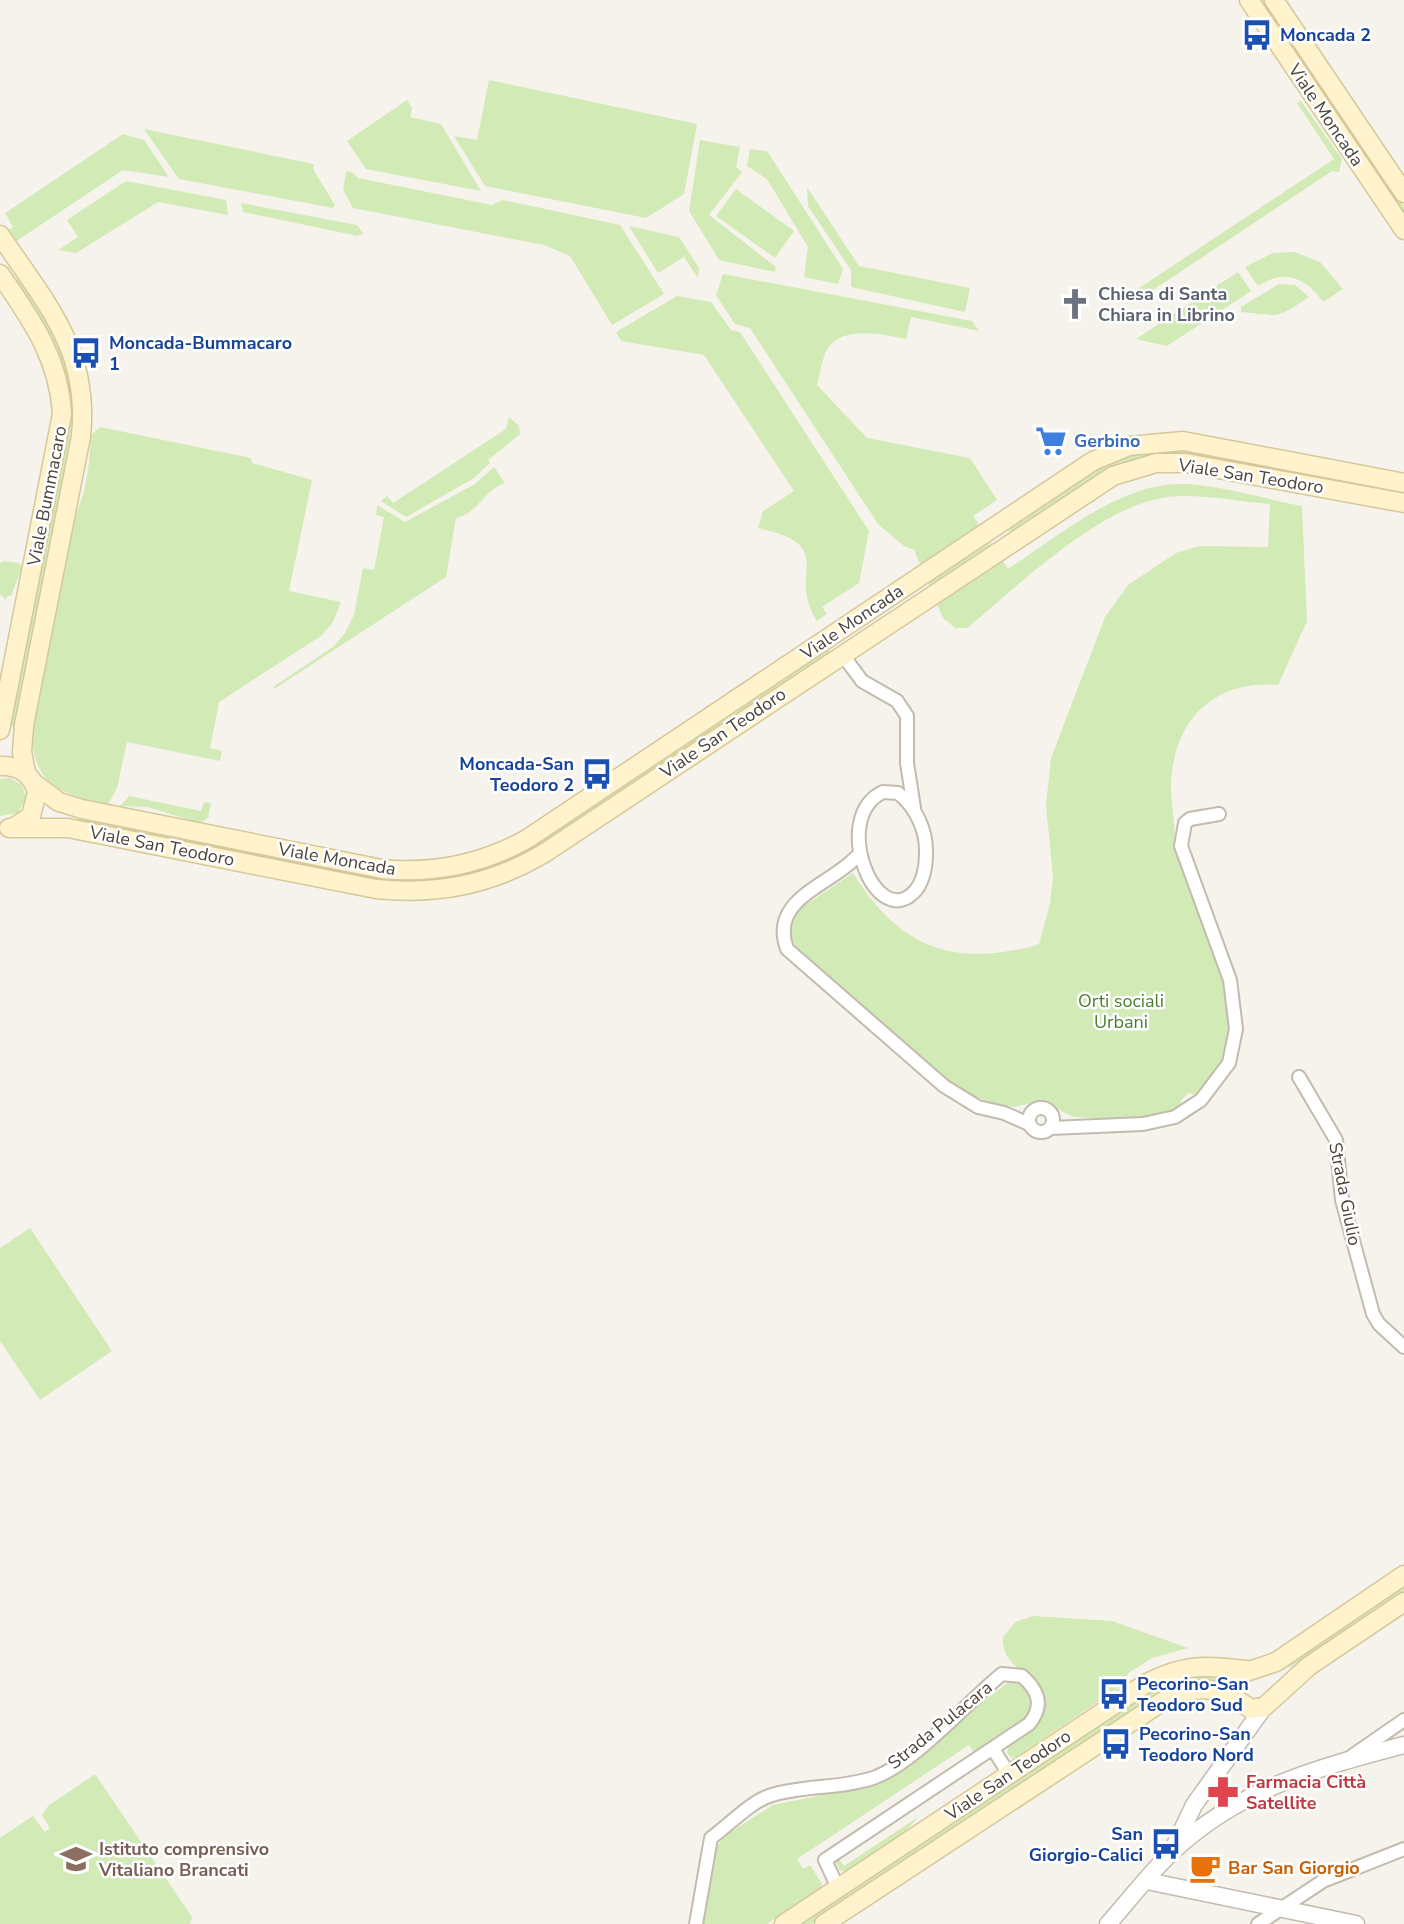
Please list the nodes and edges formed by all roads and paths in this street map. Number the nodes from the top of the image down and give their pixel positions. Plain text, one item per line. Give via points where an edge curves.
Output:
1 (1249, 0) edge
2 (1274, 0) edge
3 (1404, 193) edge
4 (1404, 230) edge
5 (0, 236) edge
6 (4, 279) edge
7 (1404, 483) edge
8 (1404, 503) edge
9 (872, 609) junction
10 (883, 627) junction
11 (830, 637) junction
12 (842, 654) junction
13 (24, 725) junction
14 (1, 727) edge
15 (907, 764) junction
16 (0, 766) edge
17 (30, 778) junction
18 (889, 791) junction
19 (82, 809) junction
20 (914, 809) junction
21 (1219, 814) dead end
22 (3, 828) edge
23 (75, 829) junction
24 (860, 853) junction
25 (867, 872) junction
26 (838, 874) junction
27 (1299, 1077) dead end
28 (1036, 1108) junction
29 (1004, 1113) junction
30 (1051, 1121) junction
31 (1029, 1124) junction
32 (1404, 1347) edge
33 (1404, 1575) edge
34 (1404, 1602) edge
35 (1251, 1670) junction
36 (1238, 1701) junction
37 (1269, 1702) junction
38 (1404, 1720) edge
39 (1241, 1738) junction
40 (1404, 1745) edge
41 (993, 1749) junction
42 (1346, 1760) junction
43 (1009, 1774) junction
44 (1194, 1805) junction
45 (1212, 1819) junction
46 (1404, 1849) edge
47 (1171, 1852) junction
48 (1147, 1881) junction
49 (838, 1888) junction
50 (1277, 1917) edge
51 (696, 1924) edge
52 (784, 1924) edge
53 (824, 1924) edge
54 (1108, 1924) edge
55 (1258, 1924) edge
56 (1356, 1924) edge

1 - 4 main road, Viale Moncada
2 - 3 main road
5 - 13 main road via 70,343 82,388 83,413
6 - 14 main road, Viale Bummacaro via 49,352 62,414
7 - 9 main road, Viale Moncada via 1198,443 1144,443 1093,461
8 - 10 main road, Viale San Teodoro via 1210,466 1156,463 1098,484
9 - 10 main road
9 - 11 main road, Viale Moncada
10 - 12 main road, Viale San Teodoro
11 - 12 main road
11 - 19 main road, Viale Moncada via 527,839 472,863 428,870 382,869
12 - 15 street via 869,688 891,696 903,708
12 - 23 main road, Viale San Teodoro via 543,854 476,884 424,892 376,889
13 - 14 main road via 10,731
13 - 17 main road via 22,752
15 - 18 street via 902,778
15 - 20 street
16 - 17 main road via 11,766
17 - 19 main road, Viale Moncada via 59,802
17 - 22 main road via 37,801 31,816
18 - 20 street via 898,793
18 - 24 street via 874,796 862,814
19 - 23 main road via 70,818
20 - 25 street via 927,850 917,890 905,901 889,901
21 - 30 street via 1185,823 1181,846 1230,981 1236,1029 1228,1063 1201,1100 1175,1116 1143,1124
22 - 23 main road, Viale San Teodoro
24 - 25 street
24 - 26 street
25 - 26 street via 856,869
26 - 29 street via 789,907 782,926 787,949 944,1086 978,1107
27 - 32 street, Strada Giulio via 1336,1140 1342,1199 1373,1314
28 - 29 street
28 - 30 street via 1043,1107
28 - 31 street
29 - 31 street
30 - 31 street via 1038,1132
33 - 35 main road via 1291,1652
34 - 37 main road via 1309,1666
35 - 36 main road via 1234,1686
35 - 37 main road via 1272,1678
35 - 43 main road, Viale San Teodoro via 1203,1665 1172,1670
36 - 37 main road via 1251,1709
36 - 39 street via 1245,1718
36 - 53 main road via 1221,1690 1174,1694
37 - 39 street
38 - 42 street
39 - 44 street
40 - 42 street
41 - 43 street
41 - 49 street, Strada Pulacara via 825,1860
41 - 51 street, Strada Pulacara via 1029,1724 1038,1708 1035,1690 1014,1673 1002,1674 905,1758 874,1777 771,1795 711,1838
42 - 45 street via 1257,1791
43 - 49 main road, Viale San Teodoro
44 - 45 street
44 - 47 street
45 - 47 street
46 - 50 street via 1323,1881
47 - 48 street
48 - 50 street
48 - 54 street
49 - 52 main road, Viale San Teodoro
50 - 55 street
50 - 56 street

